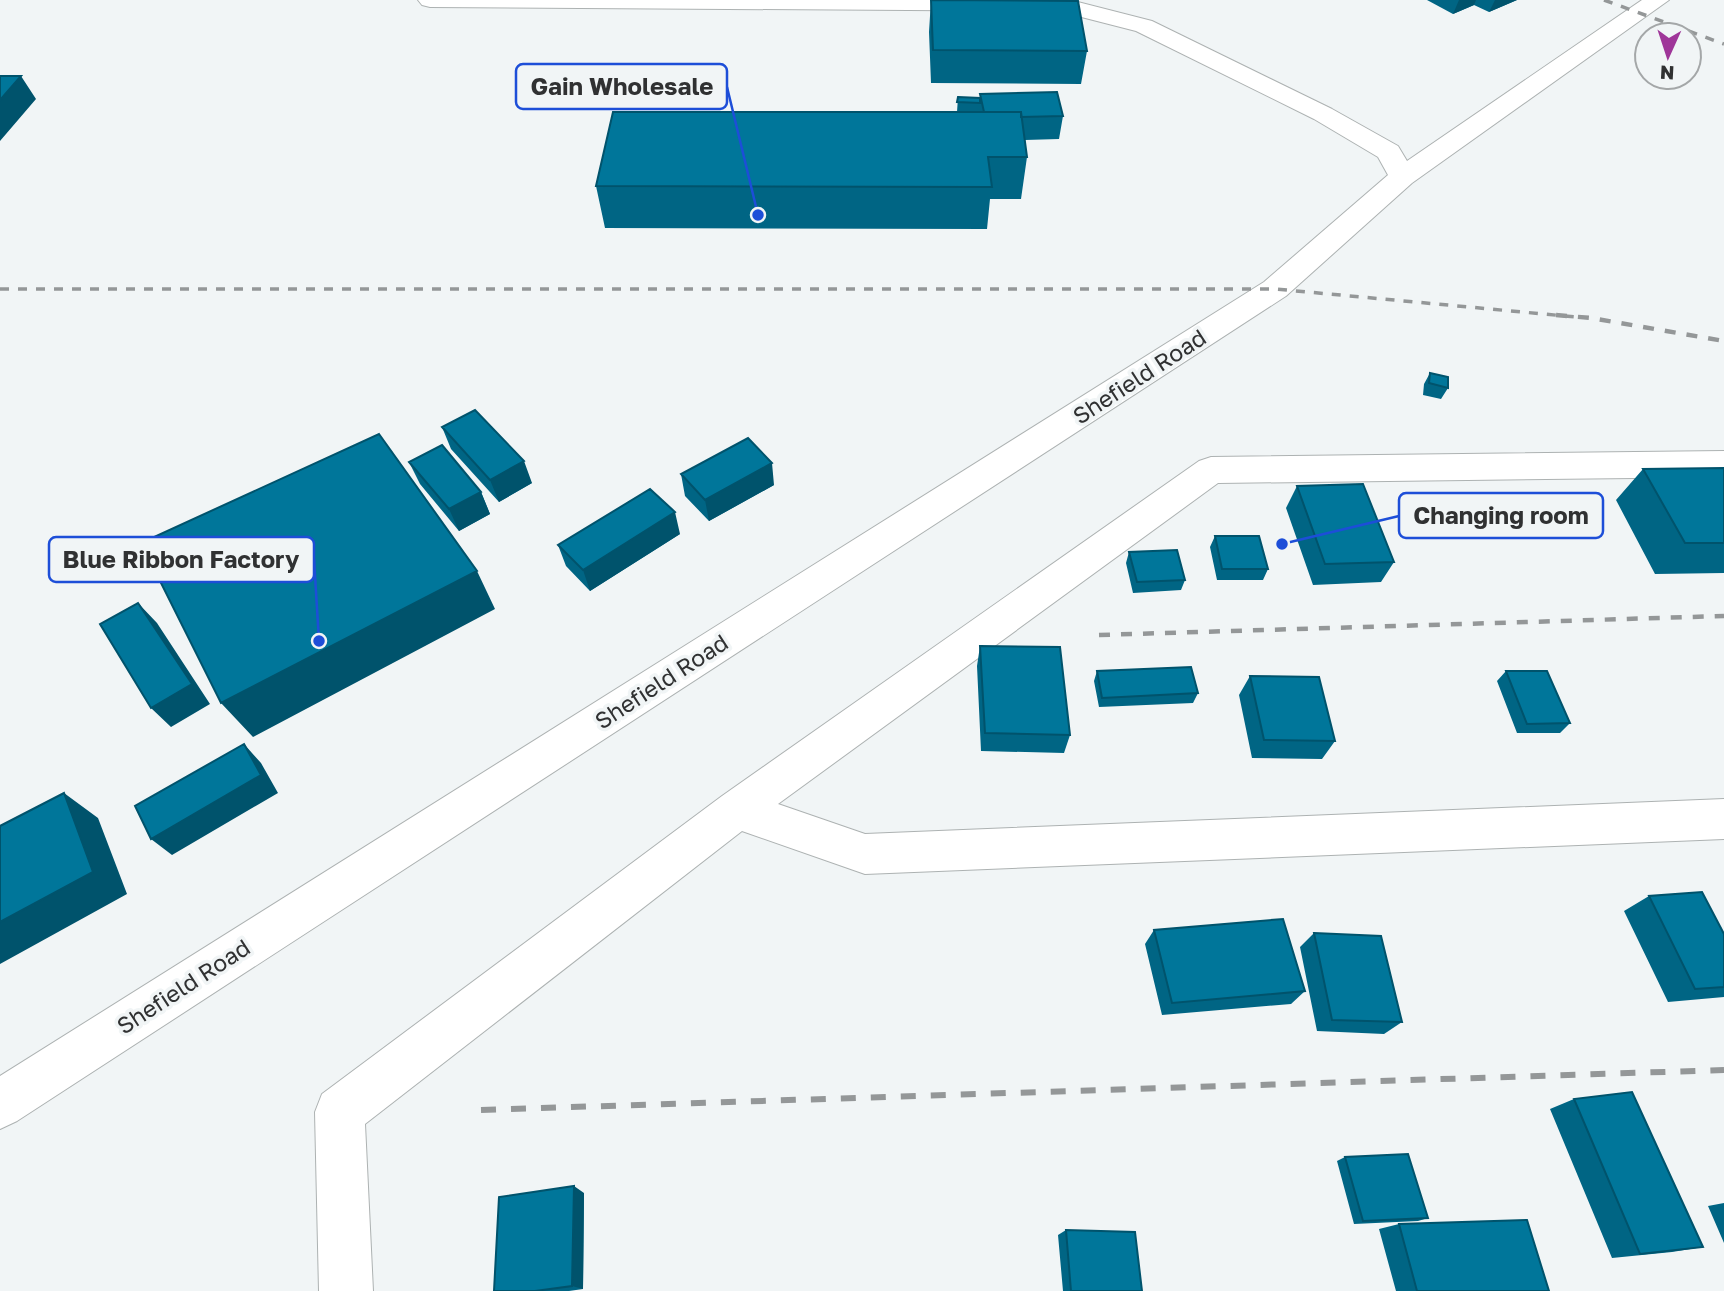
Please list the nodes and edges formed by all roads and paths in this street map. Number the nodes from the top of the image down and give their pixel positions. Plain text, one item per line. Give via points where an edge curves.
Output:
1 (430, 0) edge
2 (1657, 0) edge
3 (1058, 2) edge
4 (1402, 177) junction
5 (1724, 464) edge
6 (737, 810) junction
7 (1724, 819) edge
8 (0, 1104) edge
9 (346, 1291) edge

1 - 3 street
2 - 4 street, Shefield Road
3 - 4 street via 1144,26 1324,114 1389,152
4 - 8 street, Shefield Road via 1275,289
5 - 6 street via 1211,470
6 - 7 street via 865,854
6 - 9 street via 340,1112

